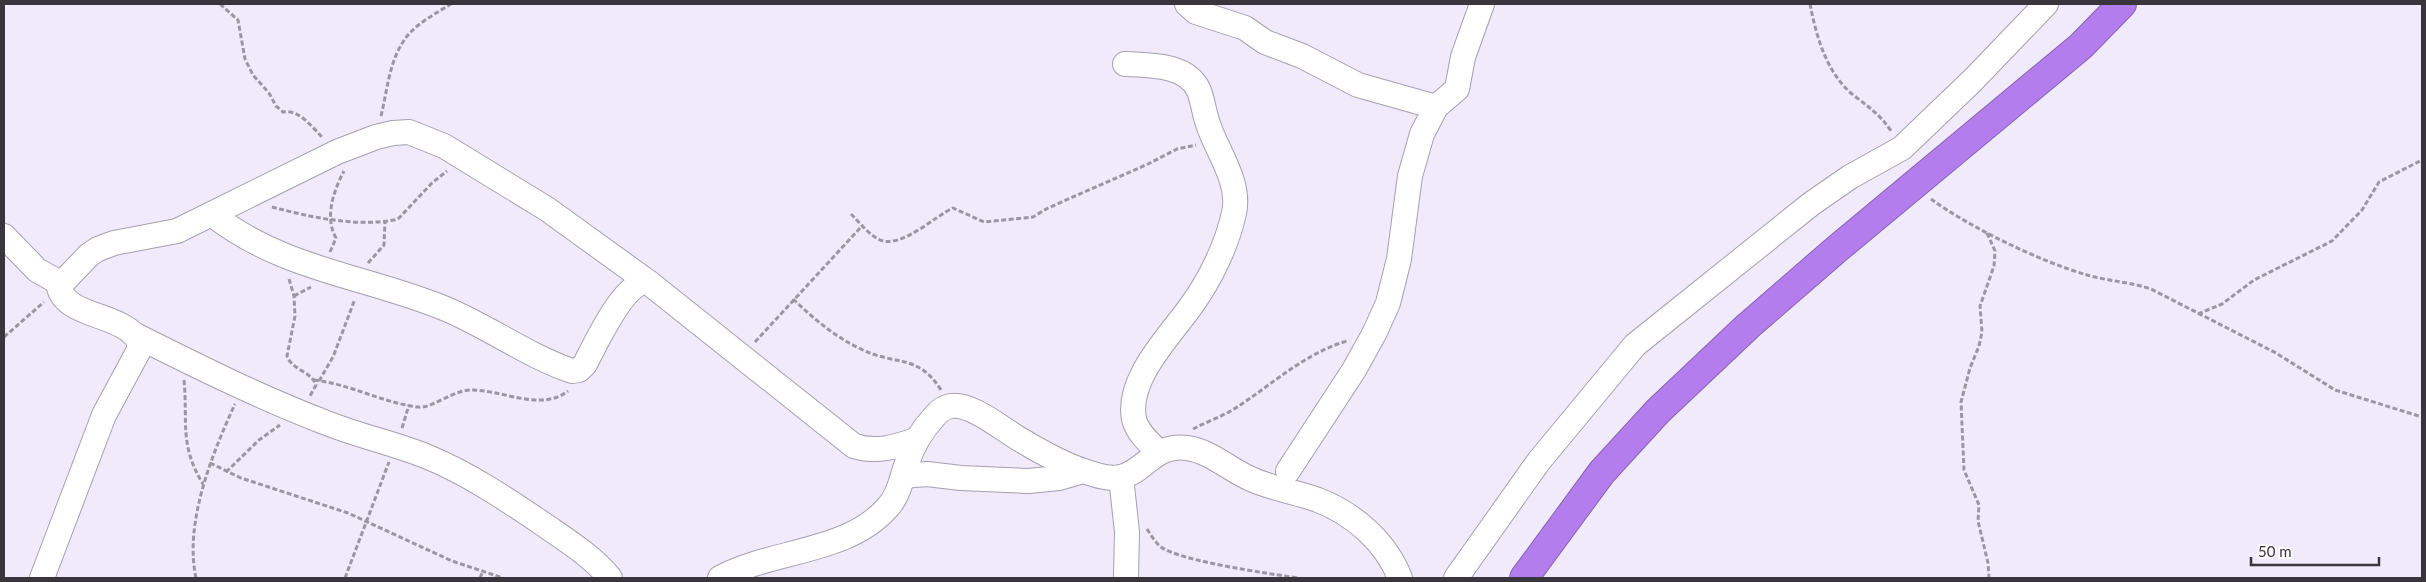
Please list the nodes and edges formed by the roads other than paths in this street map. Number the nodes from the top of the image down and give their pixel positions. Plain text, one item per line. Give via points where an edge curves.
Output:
1 (1187, 4) edge
2 (1482, 4) edge
3 (2046, 4) edge
4 (2122, 4) edge
5 (1125, 64) dead end
6 (1436, 107) junction
7 (212, 215) junction
8 (4, 236) edge
9 (648, 282) junction
10 (58, 285) junction
11 (135, 335) junction
12 (916, 440) junction
13 (1157, 447) junction
14 (1226, 465) junction
15 (1083, 471) junction
16 (1288, 471) junction
17 (1128, 473) junction
18 (902, 476) junction
19 (1298, 494) junction
20 (42, 578) edge
21 (610, 578) edge
22 (720, 578) edge
23 (1126, 578) edge
24 (1400, 578) edge
25 (1456, 578) edge
26 (1524, 578) edge

1 - 6 street via 1196,12 1245,28 1265,42 1302,56 1358,85
2 - 6 street via 1463,58 1457,89
3 - 25 street via 1902,148 1850,177 1811,204 1635,345 1539,461
4 - 26 highway via 2081,46 1748,326 1658,411 1602,472
5 - 13 street via 1170,69 1193,80 1235,196 1234,212 1203,286 1159,348 1136,392 1134,419
6 - 16 street via 1416,151 1397,268 1388,303 1375,332 1325,417
7 - 9 street via 344,150 376,137 409,132 466,159 562,219
7 - 9 street via 278,255 446,309 572,371 585,364 609,319 626,296 636,285
7 - 10 street via 177,231 98,249
8 - 10 street via 37,270
9 - 12 street via 854,446 882,450
10 - 11 street via 64,300 73,306 113,321
11 - 20 street via 139,350 104,415
11 - 21 street via 295,410 359,435 396,445 467,476 584,553
12 - 15 street via 938,412 949,406 960,406
12 - 18 street
13 - 14 street via 1187,448
13 - 17 street
14 - 16 street via 1269,472
14 - 19 street via 1273,488
15 - 17 street via 1109,478
15 - 18 street via 1059,478 1029,481 927,474
16 - 19 street
17 - 23 street
18 - 22 street via 897,495 887,509 851,534 758,561
19 - 24 street via 1319,501 1365,529 1382,545

